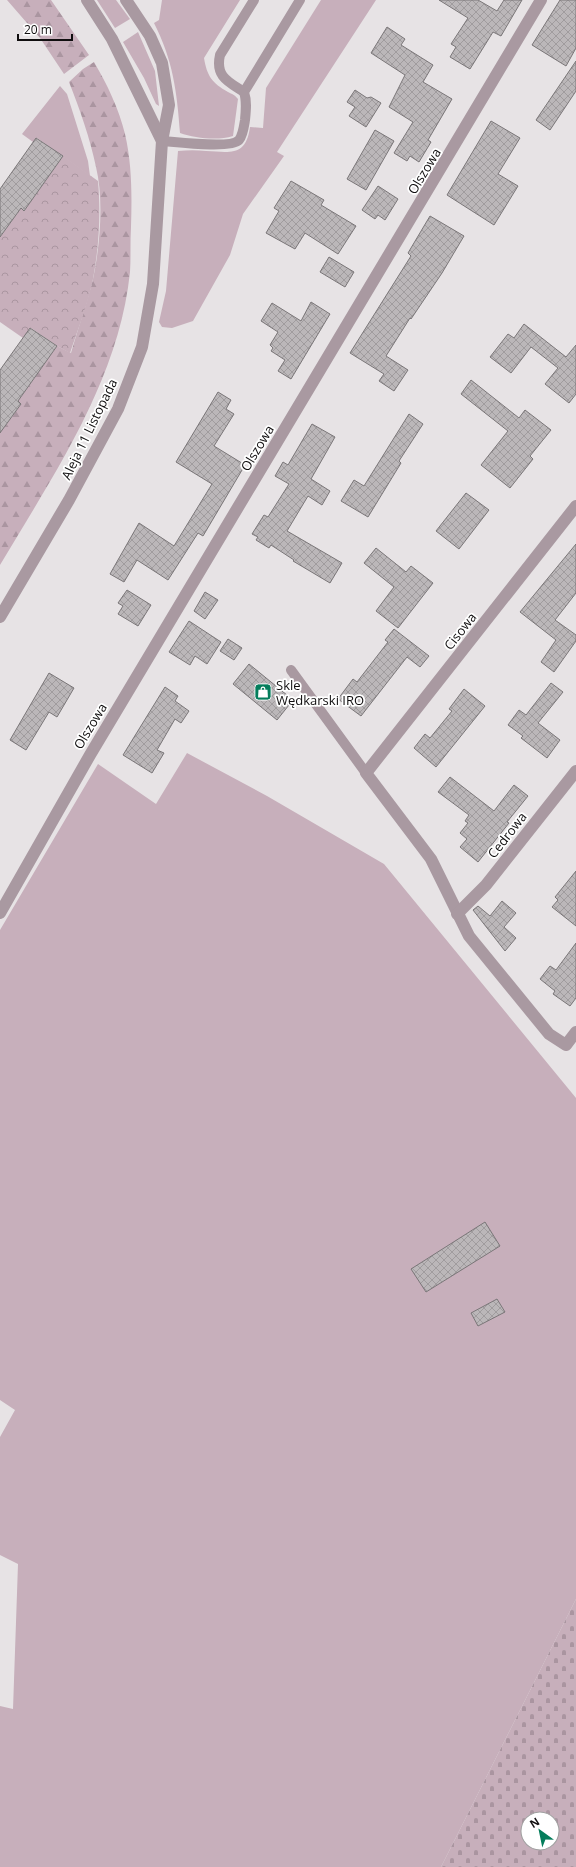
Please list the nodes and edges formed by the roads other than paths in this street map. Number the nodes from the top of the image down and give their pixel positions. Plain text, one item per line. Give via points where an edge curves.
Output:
1 (87, 0) edge
2 (126, 0) edge
3 (254, 0) edge
4 (300, 0) edge
5 (541, 0) edge
6 (134, 6) edge
7 (244, 92) junction
8 (162, 141) junction
9 (576, 506) edge
10 (0, 617) edge
11 (291, 670) dead end
12 (576, 771) edge
13 (366, 773) junction
14 (0, 913) edge
15 (457, 914) junction
16 (576, 1032) edge

1 - 8 street, Aleja 11 Listopada via 112,39
2 - 6 street, Aleja 11 Listopada
3 - 7 lane via 220,55 218,63 223,77
4 - 7 lane
5 - 14 street, Olszowa via 90,754
6 - 8 street, Aleja 11 Listopada via 162,64 169,105
7 - 8 lane via 244,126 242,134 234,144
8 - 10 street, Aleja 11 Listopada via 154,284 142,347 118,409 70,500
9 - 13 street, Cisowa
11 - 13 lane
12 - 15 street, Cedrowa via 486,885
13 - 15 street via 431,859
15 - 16 street via 469,936 549,1034 566,1045

